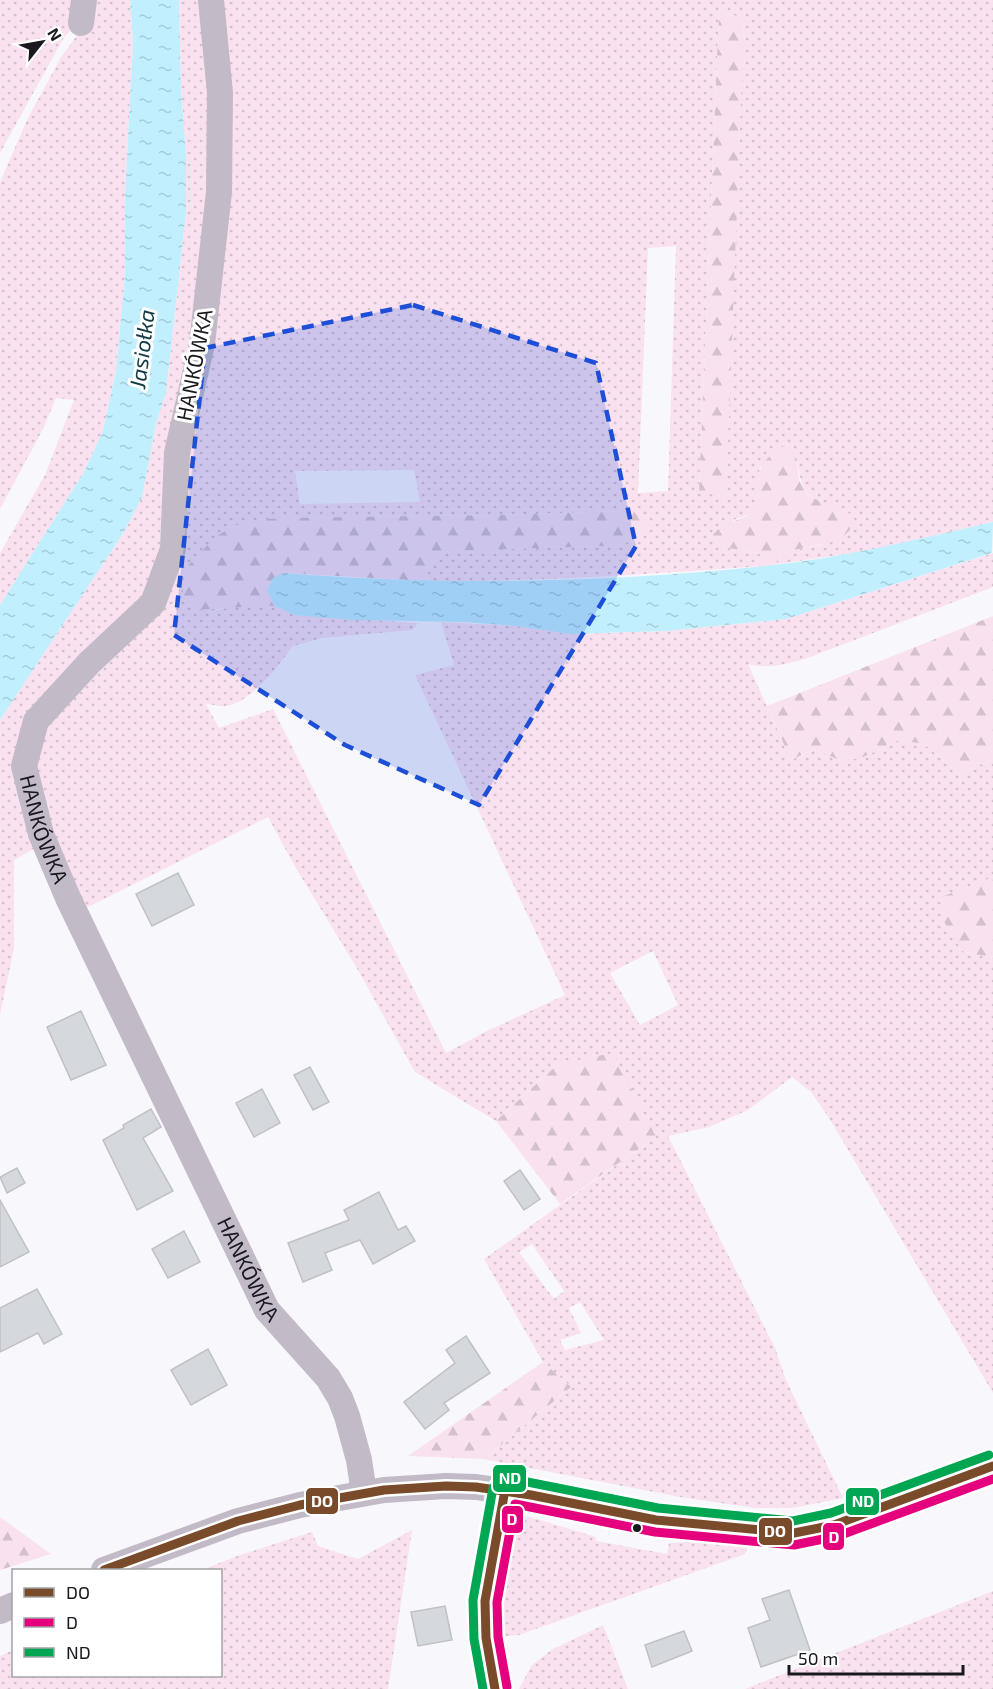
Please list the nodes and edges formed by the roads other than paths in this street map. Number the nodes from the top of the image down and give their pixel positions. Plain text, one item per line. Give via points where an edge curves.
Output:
1 (211, 0) edge
2 (993, 1466) edge
3 (505, 1490) junction
4 (364, 1493) junction
5 (107, 1569) edge
6 (495, 1689) edge

1 - 4 street, HANKÓWKA via 219,93 219,192 202,344 177,453 173,549 153,603 89,663 36,721 24,766 41,834 68,898 267,1310 328,1378 339,1398 359,1460
2 - 3 street via 834,1525 794,1533 656,1520
3 - 4 street via 446,1486
3 - 6 street via 485,1608
4 - 5 street via 300,1504 238,1521

